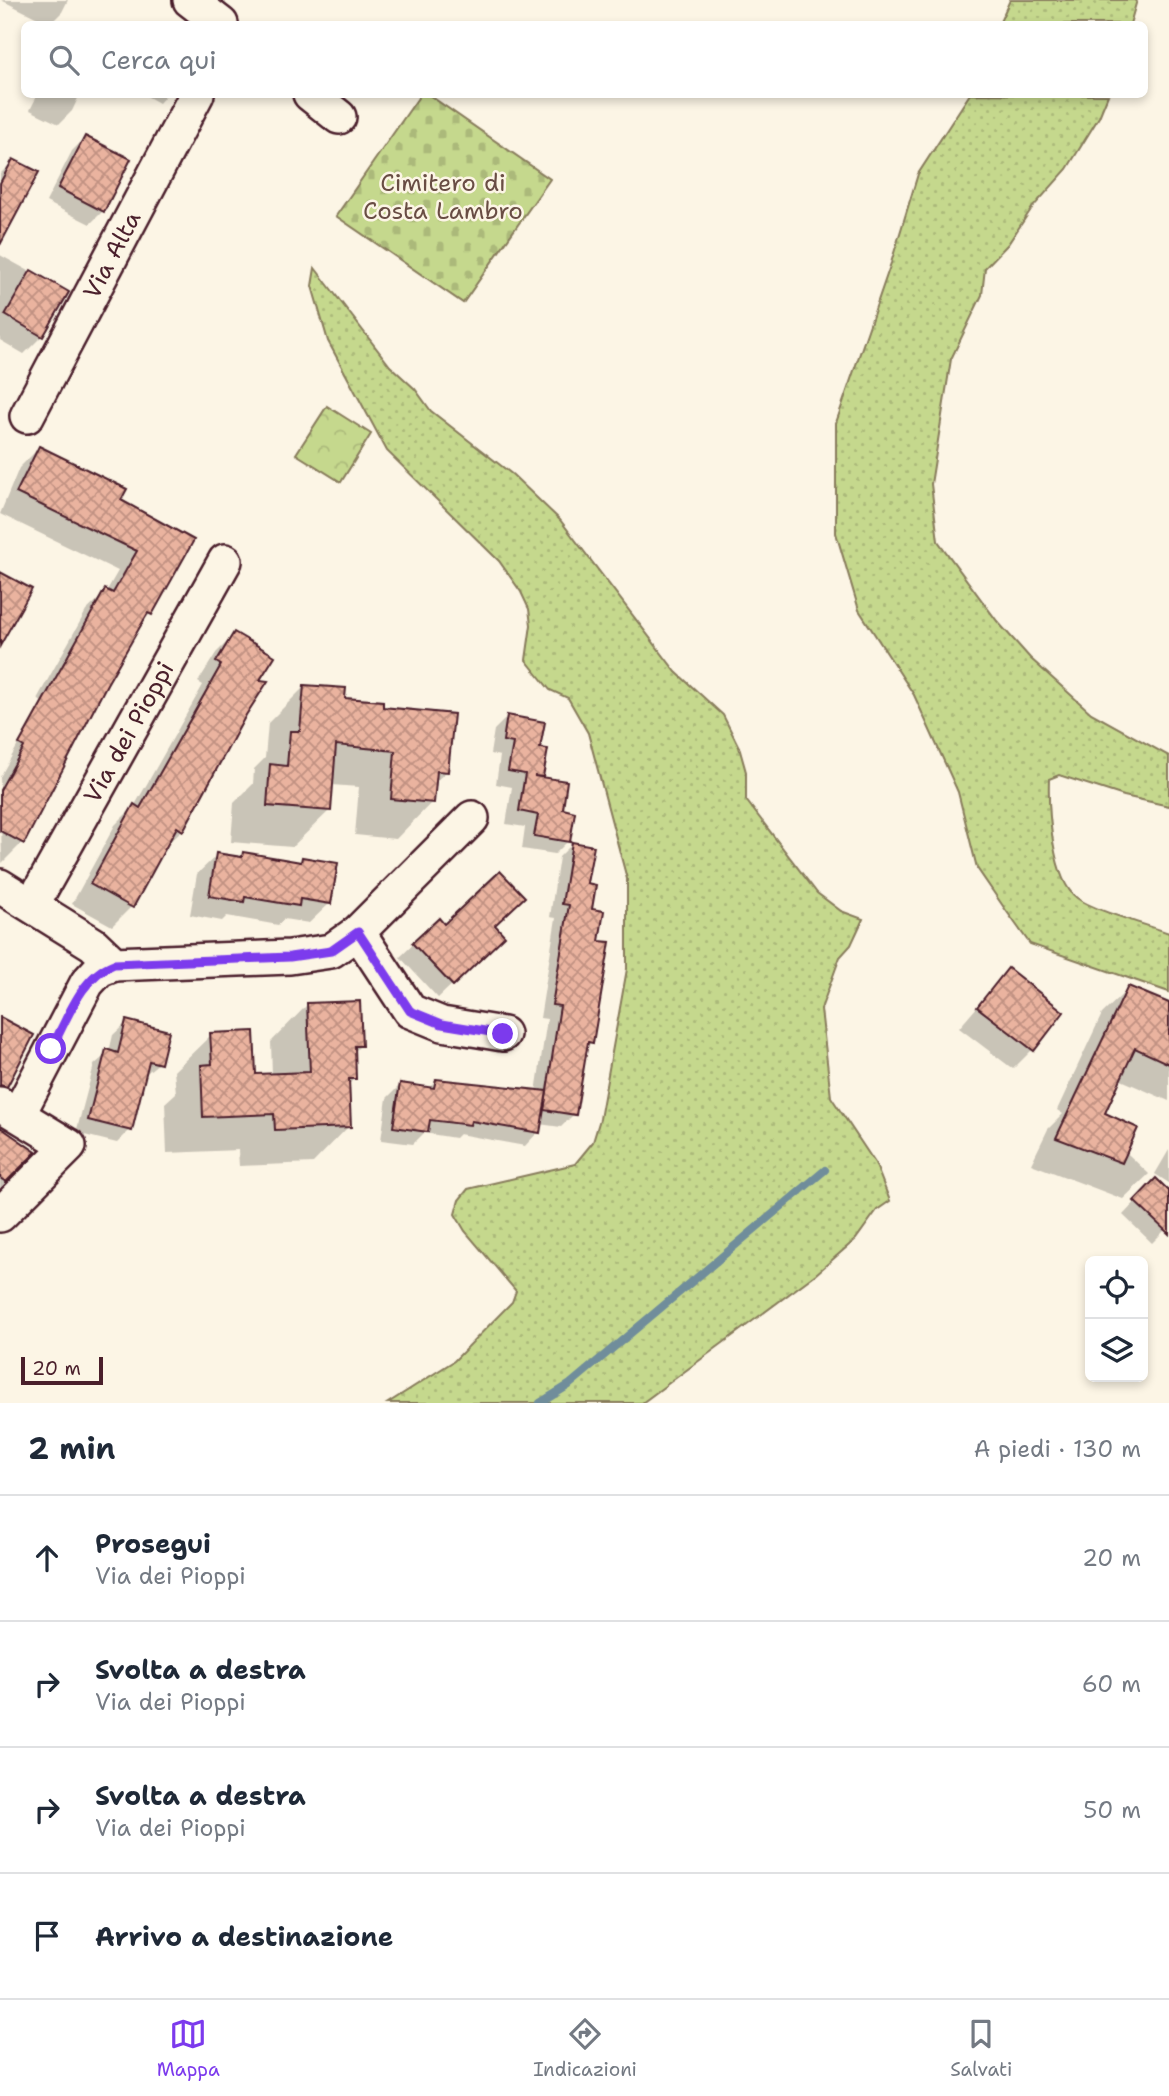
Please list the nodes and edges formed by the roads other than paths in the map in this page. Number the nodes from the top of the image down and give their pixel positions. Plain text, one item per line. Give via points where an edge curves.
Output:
1 (190, 0) edge
2 (217, 21) edge
3 (195, 98) edge
4 (315, 98) edge
5 (339, 117) dead end
6 (27, 416) dead end
7 (225, 561) dead end
8 (472, 818) dead end
9 (0, 886) edge
10 (32, 905) junction
11 (358, 932) junction
12 (114, 964) junction
13 (503, 1034) dead end
14 (9, 1108) edge
15 (0, 1215) edge

1 - 2 street
3 - 6 street, Via Alta
4 - 5 street
7 - 10 street, Via dei Pioppi
8 - 11 street
9 - 10 street
10 - 12 street via 93,943
11 - 12 street via 331,951 290,957
11 - 13 street via 410,1011 442,1024
12 - 14 street via 99,970 87,983
14 - 15 street via 69,1146

